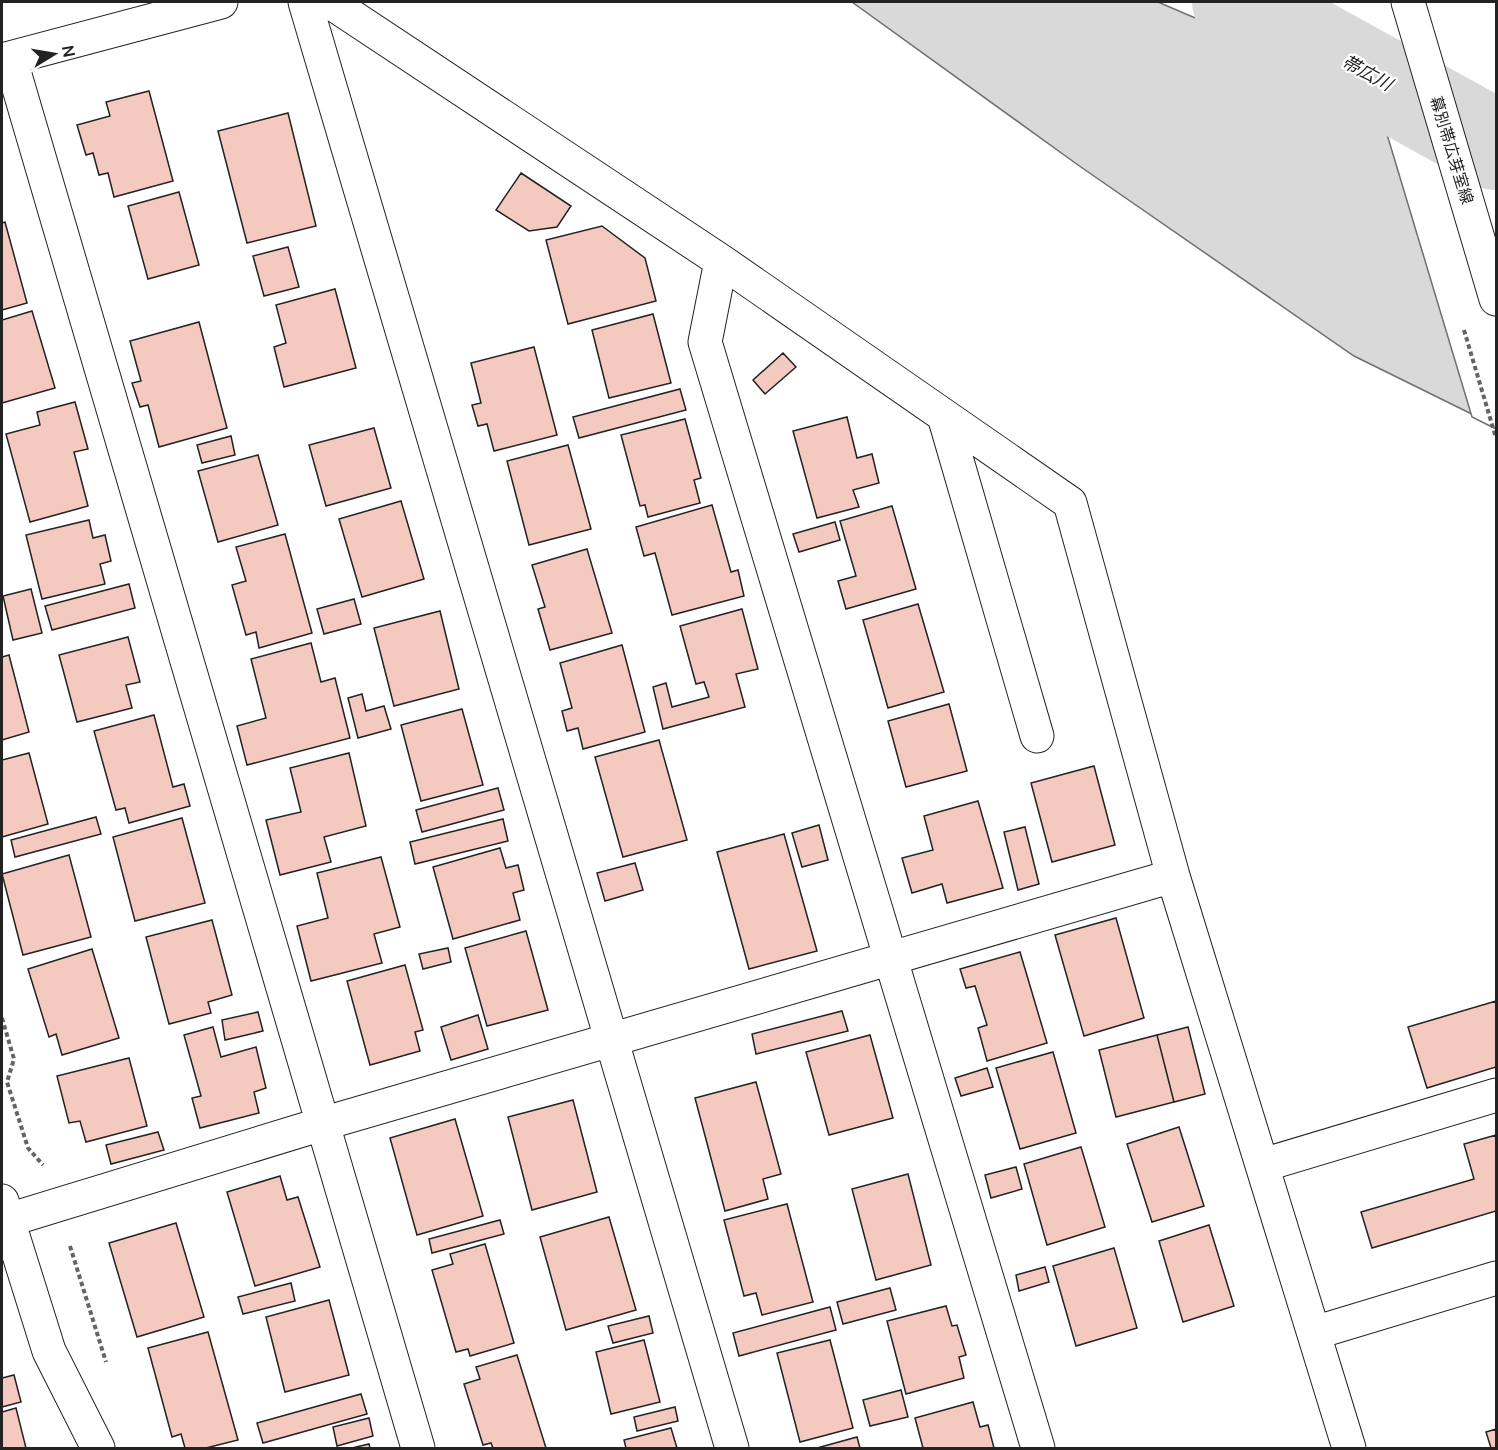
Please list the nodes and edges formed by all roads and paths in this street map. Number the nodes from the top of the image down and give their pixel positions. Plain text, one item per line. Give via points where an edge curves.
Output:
1 (221, 2) edge
2 (304, 2) edge
3 (330, 2) edge
4 (1408, 2) edge
5 (6, 59) edge
6 (721, 261) junction
7 (1497, 299) edge
8 (944, 416) junction
9 (1037, 736) dead end
10 (1173, 876) junction
11 (891, 959) junction
12 (610, 1041) junction
13 (1497, 1095) edge
14 (322, 1124) junction
15 (1263, 1166) junction
16 (3, 1214) edge
17 (1497, 1278) edge
18 (1314, 1333) junction
19 (99, 1449) edge
20 (418, 1449) edge
21 (732, 1449) edge
22 (1038, 1449) edge
23 (1349, 1449) edge

1 - 5 street
2 - 12 street
3 - 6 street
4 - 7 street, 幕別帯広芽室線
5 - 14 street
6 - 8 street
6 - 11 street via 705,342
8 - 9 street
8 - 10 street via 1070,503
10 - 11 street
10 - 15 street
11 - 12 street
11 - 22 street
12 - 14 street
12 - 21 street
13 - 15 street
14 - 16 street
14 - 20 street
15 - 18 street
16 - 19 street via 49,1351
17 - 18 street
18 - 23 street

